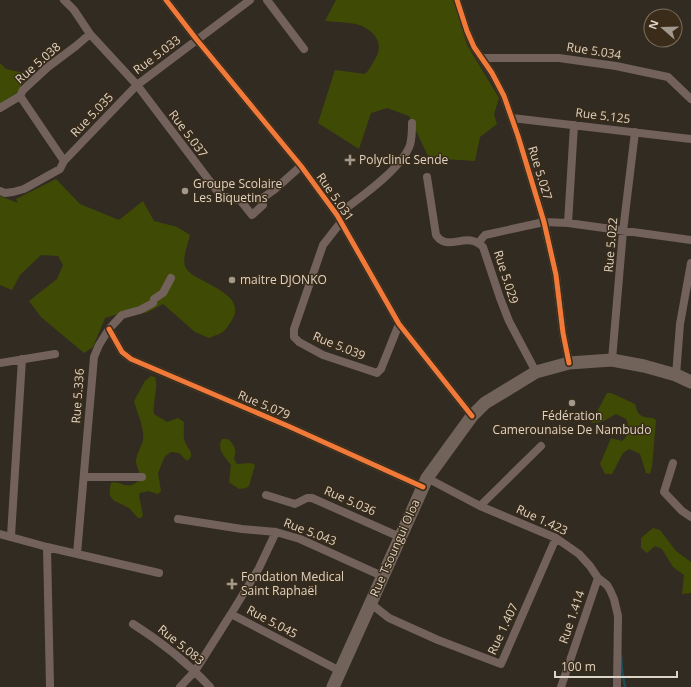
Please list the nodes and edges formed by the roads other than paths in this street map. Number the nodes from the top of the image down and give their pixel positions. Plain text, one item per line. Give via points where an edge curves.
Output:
1 (64, 0) edge
2 (166, 0) edge
3 (250, 0) edge
4 (267, 0) edge
5 (457, 0) edge
6 (90, 34) junction
7 (197, 40) junction
8 (304, 49) dead end
9 (483, 58) junction
10 (137, 85) junction
11 (20, 96) junction
12 (691, 99) edge
13 (0, 108) edge
14 (512, 118) junction
15 (412, 123) dead end
16 (574, 125) junction
17 (635, 132) junction
18 (691, 139) edge
19 (64, 161) junction
20 (301, 166) junction
21 (428, 177) dead end
22 (0, 191) edge
23 (339, 219) junction
24 (544, 222) junction
25 (568, 223) junction
26 (624, 231) junction
27 (691, 240) edge
28 (479, 242) junction
29 (691, 263) edge
30 (171, 278) dead end
31 (399, 324) junction
32 (109, 329) junction
33 (55, 354) dead end
34 (22, 359) junction
35 (612, 360) junction
36 (0, 363) edge
37 (569, 363) junction
38 (536, 372) junction
39 (676, 375) junction
40 (691, 382) edge
41 (472, 416) junction
42 (541, 446) dead end
43 (673, 463) dead end
44 (84, 477) junction
45 (142, 477) dead end
46 (424, 482) junction
47 (266, 495) dead end
48 (480, 506) junction
49 (691, 518) edge
50 (178, 519) dead end
51 (276, 532) junction
52 (0, 534) edge
53 (10, 536) junction
54 (400, 537) junction
55 (556, 538) junction
56 (48, 547) junction
57 (77, 554) junction
58 (160, 573) dead end
59 (382, 576) junction
60 (598, 578) junction
61 (370, 603) junction
62 (232, 614) junction
63 (133, 624) dead end
64 (195, 671) junction
65 (340, 671) junction
66 (50, 687) edge
67 (180, 687) edge
68 (210, 687) edge
69 (333, 687) edge
70 (560, 687) edge
71 (617, 687) edge

1 - 6 street, Rue 5.037
2 - 7 street, Rue 5.031
3 - 7 street, Rue 5.033
4 - 8 street
5 - 9 street, Rue 5.027 via 474,47
6 - 10 street, Rue 5.037
6 - 11 street, Rue 5.038 via 48,67 23,90
7 - 10 street, Rue 5.033
7 - 20 street, Rue 5.031
9 - 12 street, Rue 5.034 via 558,58 616,66 668,77
9 - 14 street, Rue 5.027 via 504,96
10 - 19 street, Rue 5.035
10 - 20 street, Rue 5.037 via 220,196 240,200 252,215 263,205 261,199
11 - 13 street, Rue 5.038
11 - 19 street
14 - 16 street, Rue 5.125
14 - 24 street, Rue 5.027
15 - 23 street via 409,146 395,166
16 - 17 street, Rue 5.125
16 - 25 street
17 - 18 street, Rue 5.125
17 - 26 street, Rue 5.022
19 - 22 street, Rue 5.035 via 60,169 24,189 5,193
20 - 23 street, Rue 5.031
21 - 28 street, Rue 5.029 via 436,235 439,240 449,242 470,239
23 - 31 street, Rue 5.031
23 - 31 street, Rue 5.039 via 323,245 294,329 294,337 323,355 377,373 382,370
24 - 25 street
24 - 28 street via 485,234
24 - 37 street, Rue 5.027 via 556,275
25 - 26 street
26 - 27 street
26 - 35 street, Rue 5.022
28 - 38 street, Rue 5.029 via 509,321
29 - 39 street via 680,324
30 - 32 street, Rue 5.336 via 163,293 154,299 153,303 122,315
31 - 41 street, Rue 5.031
32 - 44 street, Rue 5.336 via 94,357
32 - 46 street, Rue 5.079 via 122,352 131,359
33 - 34 street
34 - 36 street
34 - 53 street
35 - 37 main road, Rue Tsoungui Oloa
35 - 39 main road, Rue Tsoungui Oloa
37 - 38 main road, Rue Tsoungui Oloa
38 - 41 main road, Rue Tsoungui Oloa via 485,403
39 - 40 main road, Rue Tsoungui Oloa
41 - 46 main road, Rue Tsoungui Oloa
42 - 48 street
43 - 49 street via 664,492
44 - 45 street
44 - 57 street, Rue 5.336
46 - 48 street, Rue 1.423
46 - 54 main road, Rue Tsoungui Oloa
47 - 54 street, Rue 5.036 via 295,504 312,498
48 - 55 street, Rue 1.423
50 - 51 street, Rue 5.043
51 - 59 street, Rue 5.043 via 300,539
51 - 62 street via 259,568
52 - 53 street
53 - 56 street
54 - 59 main road, Rue Tsoungui Oloa
55 - 60 street, Rue 1.423 via 579,554
55 - 61 street, Rue 1.407 via 501,664 389,618
56 - 57 street
56 - 66 street
57 - 58 street
59 - 61 main road, Rue Tsoungui Oloa
60 - 70 street, Rue 1.414
60 - 71 street, Rue 1.423 via 610,590 618,616
61 - 65 main road, Rue Tsoungui Oloa
62 - 64 street, Rue 5.045
62 - 65 street, Rue 5.045
63 - 64 street, Rue 5.083 via 162,643
64 - 67 street, Rue 5.045
64 - 68 street, Rue 5.083
65 - 69 main road, Rue Tsoungui Oloa

